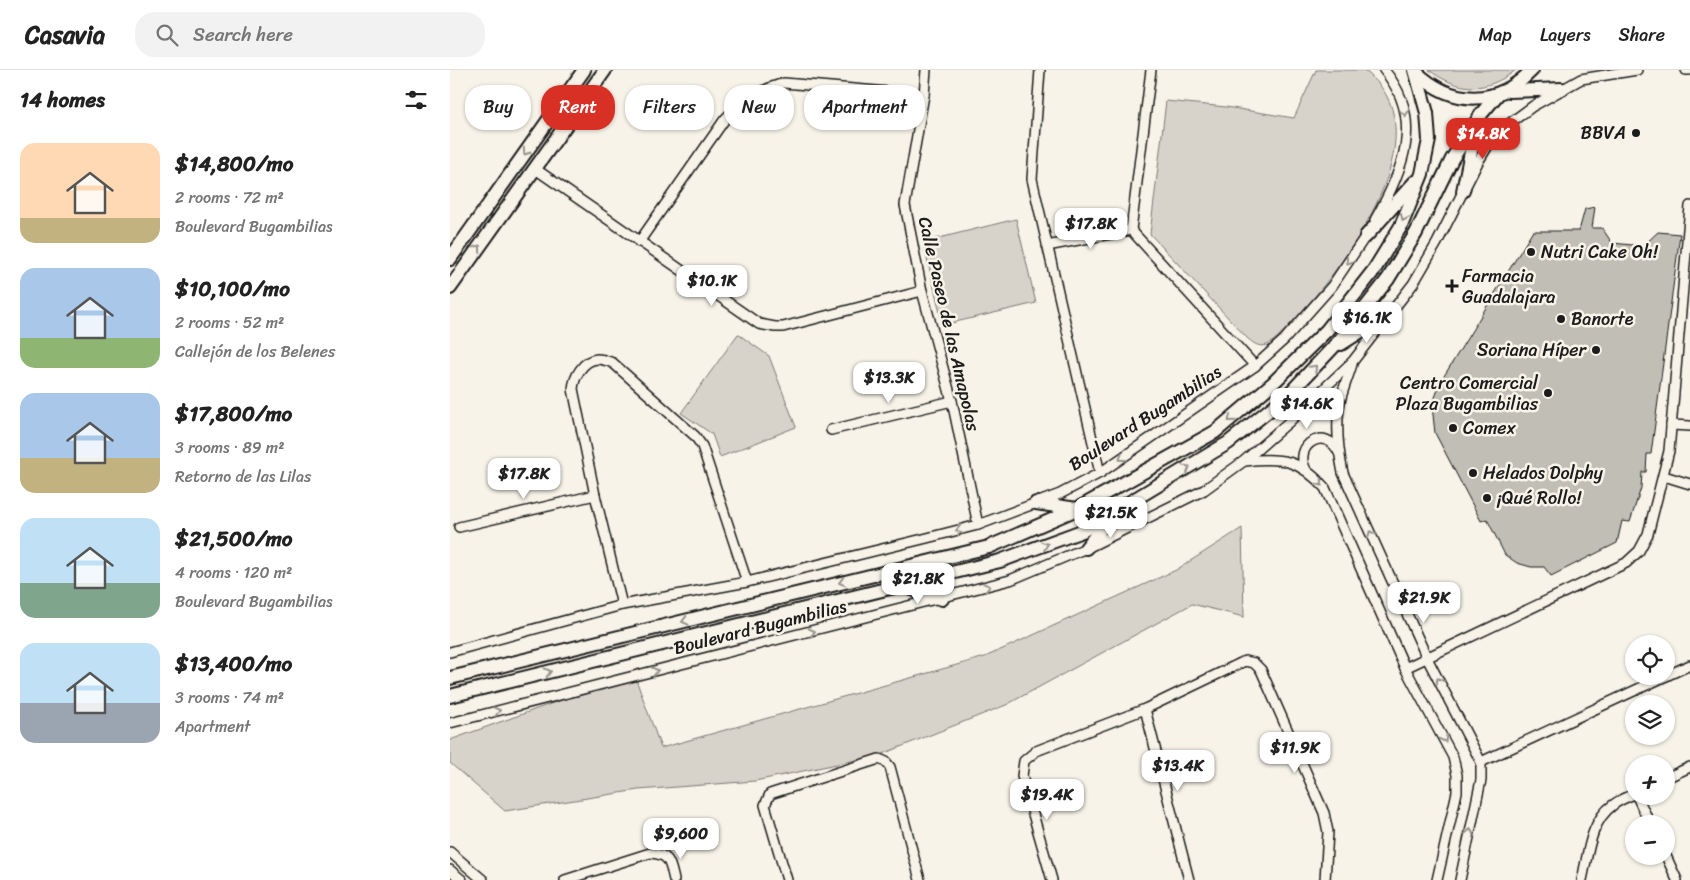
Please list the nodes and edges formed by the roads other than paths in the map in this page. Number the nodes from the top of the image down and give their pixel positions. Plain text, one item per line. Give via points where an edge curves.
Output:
1 (584, 70) edge
2 (926, 70) edge
3 (1040, 70) edge
4 (1151, 70) edge
5 (1384, 70) edge
6 (1415, 70) edge
7 (1532, 70) edge
8 (1637, 70) edge
9 (1686, 70) edge
10 (1690, 70) edge
11 (601, 74) edge
12 (807, 85) edge
13 (925, 85) edge
14 (1562, 89) junction
15 (1502, 92) junction
16 (1473, 126) junction
17 (918, 130) edge
18 (534, 168) junction
19 (1422, 174) junction
20 (1463, 191) junction
21 (1690, 206) edge
22 (1131, 230) junction
23 (1366, 236) junction
24 (639, 242) junction
25 (1047, 246) junction
26 (450, 258) edge
27 (450, 288) edge
28 (922, 291) junction
29 (1391, 312) junction
30 (1329, 352) junction
31 (1353, 361) junction
32 (1255, 366) junction
33 (952, 401) junction
34 (1671, 425) junction
35 (1690, 426) edge
36 (831, 430) dead end
37 (1339, 453) junction
38 (1244, 461) junction
39 (1306, 470) junction
40 (1100, 473) junction
41 (1664, 476) junction
42 (1690, 484) edge
43 (595, 495) junction
44 (1036, 503) junction
45 (1077, 509) junction
46 (1114, 512) junction
47 (978, 525) junction
48 (459, 527) dead end
49 (1086, 548) junction
50 (747, 582) junction
51 (903, 586) junction
52 (942, 599) junction
53 (622, 605) junction
54 (450, 652) edge
55 (1427, 658) junction
56 (1690, 665) edge
57 (1405, 668) junction
58 (1675, 672) edge
59 (450, 678) edge
60 (1647, 685) edge
61 (450, 696) edge
62 (1144, 709) junction
63 (450, 723) edge
64 (1481, 762) junction
65 (1690, 767) edge
66 (1675, 774) edge
67 (1625, 799) edge
68 (450, 852) edge
69 (1670, 865) edge
70 (450, 870) edge
71 (462, 880) edge
72 (483, 880) edge
73 (565, 880) edge
74 (674, 880) edge
75 (787, 880) edge
76 (920, 880) edge
77 (1052, 880) edge
78 (1189, 880) edge
79 (1325, 880) edge
80 (1437, 880) edge
81 (1460, 880) edge
82 (1582, 880) edge
83 (1677, 880) edge

1 - 11 street
1 -> 26 street
2 - 13 street, Calle Paseo de las Amapolas
3 - 25 street via 1032,179
4 - 22 street
5 -> 23 street, Boulevard Bugambilias via 1395,83 1405,108 1408,136 1387,199
6 - 15 street via 1436,88 1462,97 1480,98
6 - 19 street, Boulevard Bugambilias via 1427,113 1429,140
7 - 15 street
8 - 14 street, Boulevard Bugambilias via 1581,79
9 - 10 street
11 - 18 street
12 - 24 street via 784,83 767,88 737,107 725,119
14 - 15 street
14 - 20 street, Boulevard Bugambilias via 1510,123 1489,144
15 - 16 street, Boulevard Bugambilias
16 - 20 street
16 - 30 street, Boulevard Bugambilias via 1388,279
17 - 28 street, Calle Paseo de las Amapolas via 905,205
18 - 24 street
27 -> 18 street
19 - 23 street
19 -> 45 street, Boulevard Bugambilias via 1400,226 1374,270 1327,330 1273,383 1215,432
20 - 29 street, Boulevard Bugambilias via 1418,276
21 - 34 street
22 - 25 street
22 - 32 street
23 -> 32 street, Boulevard Bugambilias via 1327,291 1284,340
24 - 28 street via 752,321 766,326 783,327
25 - 40 street
28 - 33 street, Calle Paseo de las Amapolas
29 - 30 street
29 - 31 street, Boulevard Bugambilias
46 -> 30 street, Boulevard Bugambilias via 1228,443 1288,395
31 - 37 street via 1341,399
31 - 38 street, Boulevard Bugambilias
32 -> 40 street, Boulevard Bugambilias
33 - 36 street
33 - 47 street, Calle Paseo de las Amapolas
34 - 35 street
34 - 41 street
37 - 39 street via 1328,440 1312,441 1302,454
55 -> 37 street via 1343,473
38 - 39 street via 1270,458
38 - 49 street, Boulevard Bugambilias via 1204,490
39 -> 57 street via 1325,488
40 - 44 street, Boulevard Bugambilias
41 - 42 street
41 - 55 street via 1648,534 1639,551 1626,563
43 - 48 street
43 - 50 street via 573,389 582,367 597,359 613,362 702,446
43 - 53 street
44 - 45 street
44 - 47 street, Boulevard Bugambilias
45 -> 59 street, Boulevard Bugambilias via 989,547
46 - 49 street
51 -> 46 street, Boulevard Bugambilias via 1000,561 1082,531
47 -> 50 street, Boulevard Bugambilias
52 -> 49 street, Boulevard Bugambilias via 1010,580
50 - 53 street, Boulevard Bugambilias
51 - 52 street
61 -> 51 street, Boulevard Bugambilias
63 -> 52 street, Boulevard Bugambilias
53 - 54 street, Boulevard Bugambilias
55 - 57 street
64 -> 55 street
56 - 58 street
57 -> 80 street via 1453,757 1458,775
60 - 64 street
62 - 77 street via 1036,751 1024,761 1022,776
62 - 78 street
62 - 79 street via 1241,662 1250,661 1258,666 1324,813 1328,832
81 -> 64 street via 1481,780
65 - 66 street
67 - 82 street via 1614,804 1600,819
68 - 72 street
69 - 83 street
70 - 71 street
73 - 74 street via 650,853 663,854 667,858
75 - 76 street via 766,805 770,794 879,759 890,767

